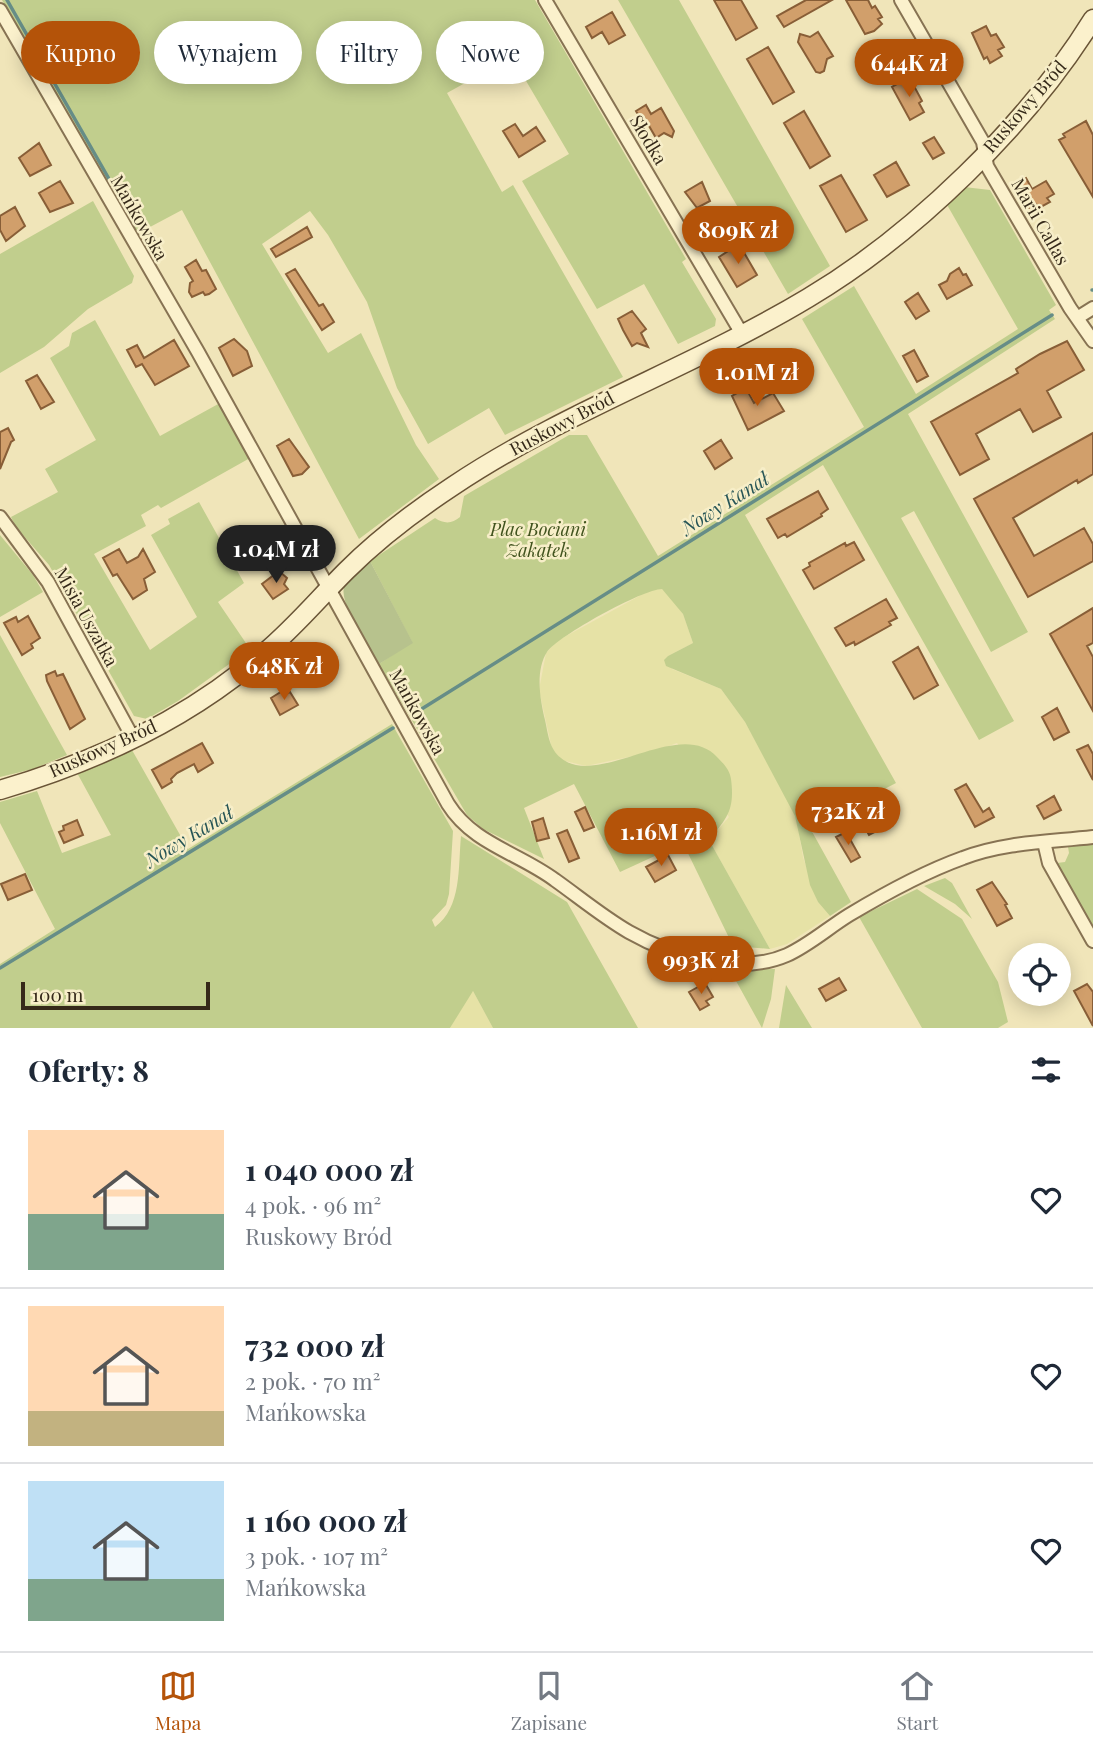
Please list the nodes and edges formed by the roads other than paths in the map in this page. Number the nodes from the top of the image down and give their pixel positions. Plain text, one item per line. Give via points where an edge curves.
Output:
1 (545, 0) edge
2 (901, 0) edge
3 (0, 10) edge
4 (1093, 19) edge
5 (985, 154) junction
6 (1093, 308) edge
7 (1077, 318) junction
8 (742, 334) junction
9 (1093, 341) edge
10 (0, 517) edge
11 (329, 588) junction
12 (133, 738) junction
13 (0, 790) edge
14 (1093, 836) edge
15 (1044, 842) junction
16 (1093, 941) edge

1 - 8 street, Słodka
2 - 5 street, Marii Callas via 983,142
3 - 11 street, Mańkowska
4 - 5 street, Ruskowy Bród via 1034,102
5 - 7 street, Marii Callas via 987,166
5 - 8 street, Ruskowy Bród via 846,274
6 - 7 street
7 - 9 street, Marii Callas
8 - 11 street, Ruskowy Bród via 494,460 384,536
10 - 12 street, Misia Uszatka via 48,582
11 - 12 street, Ruskowy Bród via 254,662 186,710
11 - 15 street, Mańkowska via 462,824 548,874 628,931 667,948 728,962 776,959 948,863 993,849
12 - 13 street, Ruskowy Bród via 89,759
14 - 15 street, Mańkowska
15 - 16 street via 1049,863

